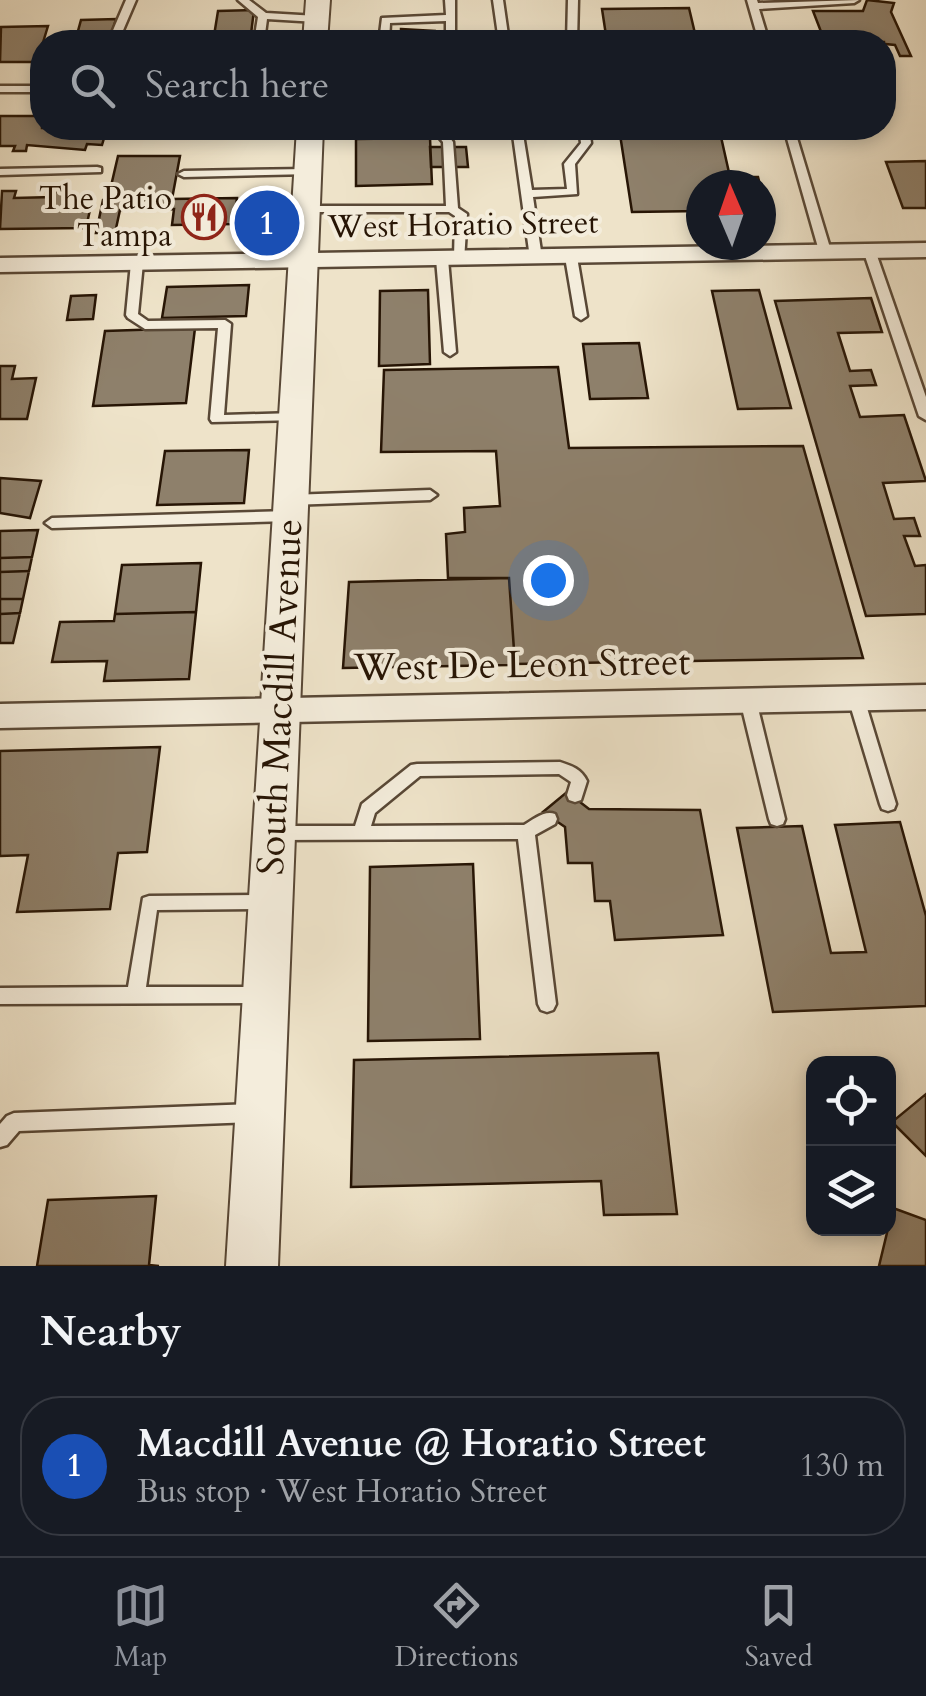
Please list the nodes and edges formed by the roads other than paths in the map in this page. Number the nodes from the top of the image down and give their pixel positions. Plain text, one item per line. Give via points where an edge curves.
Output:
1 (131, 0) edge
2 (243, 0) edge
3 (450, 0) edge
4 (498, 0) edge
5 (573, 0) edge
6 (818, 2) edge
7 (852, 2) edge
8 (753, 3) edge
9 (262, 16) junction
10 (450, 18) junction
11 (316, 21) edge
12 (119, 30) edge
13 (261, 30) edge
14 (385, 30) edge
15 (451, 30) edge
16 (502, 30) edge
17 (572, 30) edge
18 (761, 30) edge
19 (30, 89) edge
20 (0, 90) edge
21 (309, 140) edge
22 (446, 140) edge
23 (518, 140) edge
24 (586, 140) edge
25 (793, 140) edge
26 (97, 170) dead end
27 (0, 172) edge
28 (308, 172) junction
29 (184, 174) dead end
30 (526, 194) junction
31 (306, 209) junction
32 (452, 210) junction
33 (868, 250) junction
34 (926, 250) edge
35 (826, 251) junction
36 (571, 257) junction
37 (451, 258) junction
38 (536, 258) junction
39 (303, 260) junction
40 (138, 262) junction
41 (0, 265) edge
42 (581, 316) dead end
43 (450, 352) dead end
44 (926, 416) edge
45 (295, 417) junction
46 (430, 495) dead end
47 (290, 508) junction
48 (52, 522) dead end
49 (926, 696) edge
50 (856, 698) junction
51 (748, 700) junction
52 (279, 710) junction
53 (0, 716) edge
54 (575, 795) dead end
55 (888, 804) dead end
56 (777, 819) dead end
57 (549, 820) dead end
58 (526, 832) junction
59 (362, 833) junction
60 (273, 834) junction
61 (270, 902) junction
62 (265, 994) junction
63 (136, 995) junction
64 (0, 996) edge
65 (547, 1004) dead end
66 (260, 1112) junction
67 (0, 1138) edge
68 (252, 1266) edge

1 - 12 lane
2 - 9 lane
3 - 10 lane
4 - 16 lane
5 - 17 lane
6 - 7 lane
6 - 8 lane
8 - 18 lane
9 - 11 lane
9 - 13 lane
10 - 14 lane via 385,20
10 - 15 lane
19 - 20 lane
21 - 28 street, South Macdill Avenue
22 - 32 lane
23 - 30 lane
24 - 30 lane via 569,164 573,192
25 - 35 lane
26 - 27 lane
28 - 29 lane
28 - 31 street, South Macdill Avenue
30 - 38 lane
31 - 32 lane
31 - 39 street, South Macdill Avenue
32 - 37 lane via 462,214
33 - 34 street, West Horatio Street
33 - 35 street, West Horatio Street
33 - 44 lane
35 - 36 street, West Horatio Street
36 - 38 street, West Horatio Street
36 - 42 lane
37 - 38 street, West Horatio Street
37 - 39 street, West Horatio Street
37 - 43 lane
39 - 40 street, West Horatio Street
39 - 45 street, South Macdill Avenue
40 - 41 street, West Horatio Street
40 - 45 lane via 132,315 146,325 225,324 218,418
45 - 47 street, South Macdill Avenue
46 - 47 lane
47 - 48 lane
47 - 52 street, South Macdill Avenue
49 - 50 street, West De Leon Street
50 - 51 street, West De Leon Street
50 - 55 lane
51 - 52 street, West De Leon Street
51 - 56 lane
52 - 53 street, West De Leon Street
52 - 60 street, South Macdill Avenue
54 - 59 lane via 579,781 560,768 417,770 368,809
57 - 58 lane
58 - 59 lane
58 - 65 lane
59 - 60 lane
60 - 61 street, South Macdill Avenue
61 - 62 street, South Macdill Avenue
61 - 63 lane via 149,903
62 - 63 lane
62 - 66 street, South Macdill Avenue
63 - 64 lane
66 - 67 lane via 14,1122
66 - 68 street, South Macdill Avenue

